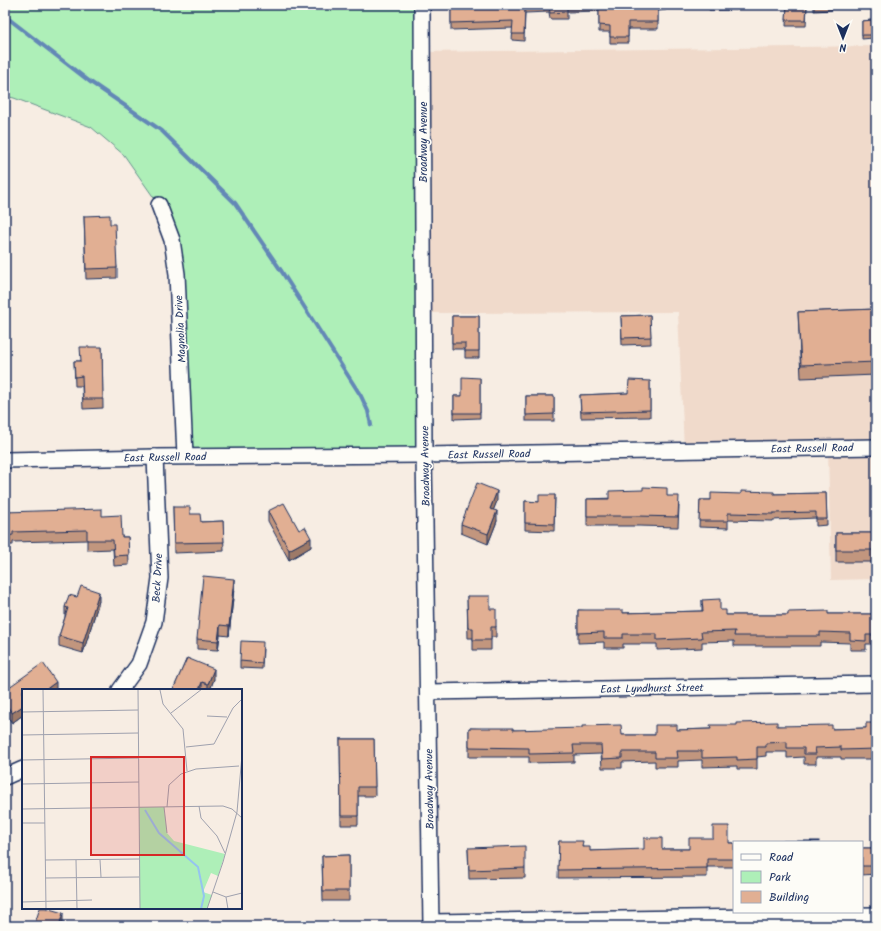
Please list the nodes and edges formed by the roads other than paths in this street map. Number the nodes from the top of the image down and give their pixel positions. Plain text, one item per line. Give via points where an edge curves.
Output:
1 (422, 5) edge
2 (159, 205) dead end
3 (876, 447) edge
4 (424, 455) junction
5 (185, 456) junction
6 (156, 457) junction
7 (5, 460) edge
8 (876, 684) edge
9 (121, 689) edge
10 (428, 692) junction
11 (22, 769) edge
12 (5, 777) edge
13 (876, 915) edge
14 (431, 924) edge

1 - 4 street, Broadway Avenue
2 - 5 street, Magnolia Drive via 172,240 177,274
3 - 4 street, East Russell Road
4 - 5 street, East Russell Road
4 - 10 street, Broadway Avenue
5 - 6 street, East Russell Road
6 - 7 street, East Russell Road
6 - 9 street, Beck Drive via 160,578 154,622 139,664
8 - 10 street, East Lyndhurst Street
10 - 14 street, Broadway Avenue
11 - 12 street
13 - 14 street

